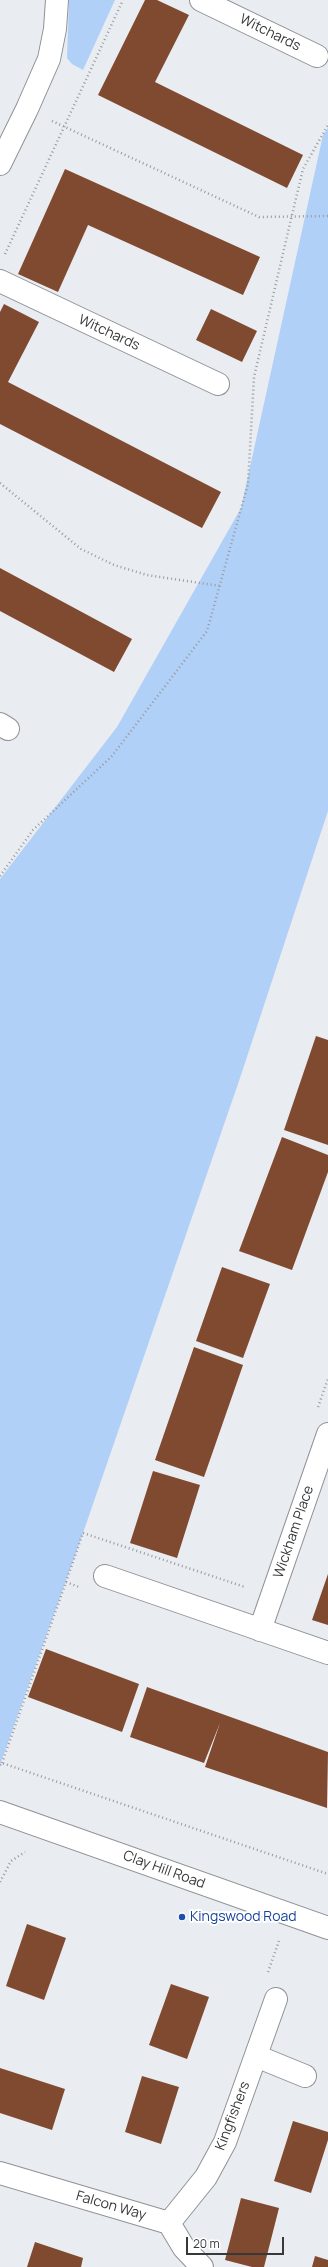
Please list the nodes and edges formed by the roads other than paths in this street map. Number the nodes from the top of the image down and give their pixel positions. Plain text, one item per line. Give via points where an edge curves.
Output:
1 (57, 0) edge
2 (201, 0) edge
3 (317, 56) dead end
4 (0, 164) edge
5 (0, 281) edge
6 (218, 384) dead end
7 (328, 1434) edge
8 (105, 1576) dead end
9 (260, 1630) junction
10 (328, 1653) edge
11 (0, 1812) edge
12 (328, 1928) edge
13 (276, 1999) dead end
14 (256, 2056) junction
15 (305, 2076) dead end
16 (0, 2174) edge
17 (169, 2224) junction
18 (202, 2267) edge

1 - 4 street via 56,29 49,59
2 - 3 street, Witchards
5 - 6 street, Witchards
7 - 9 street, Wickham Place
8 - 9 street
9 - 10 street
11 - 12 street, Clay Hill Road
13 - 14 street, Kingfishers
14 - 15 street
14 - 17 street, Kingfishers via 225,2142 206,2177
16 - 17 street, Falcon Way
17 - 18 street via 184,2248

